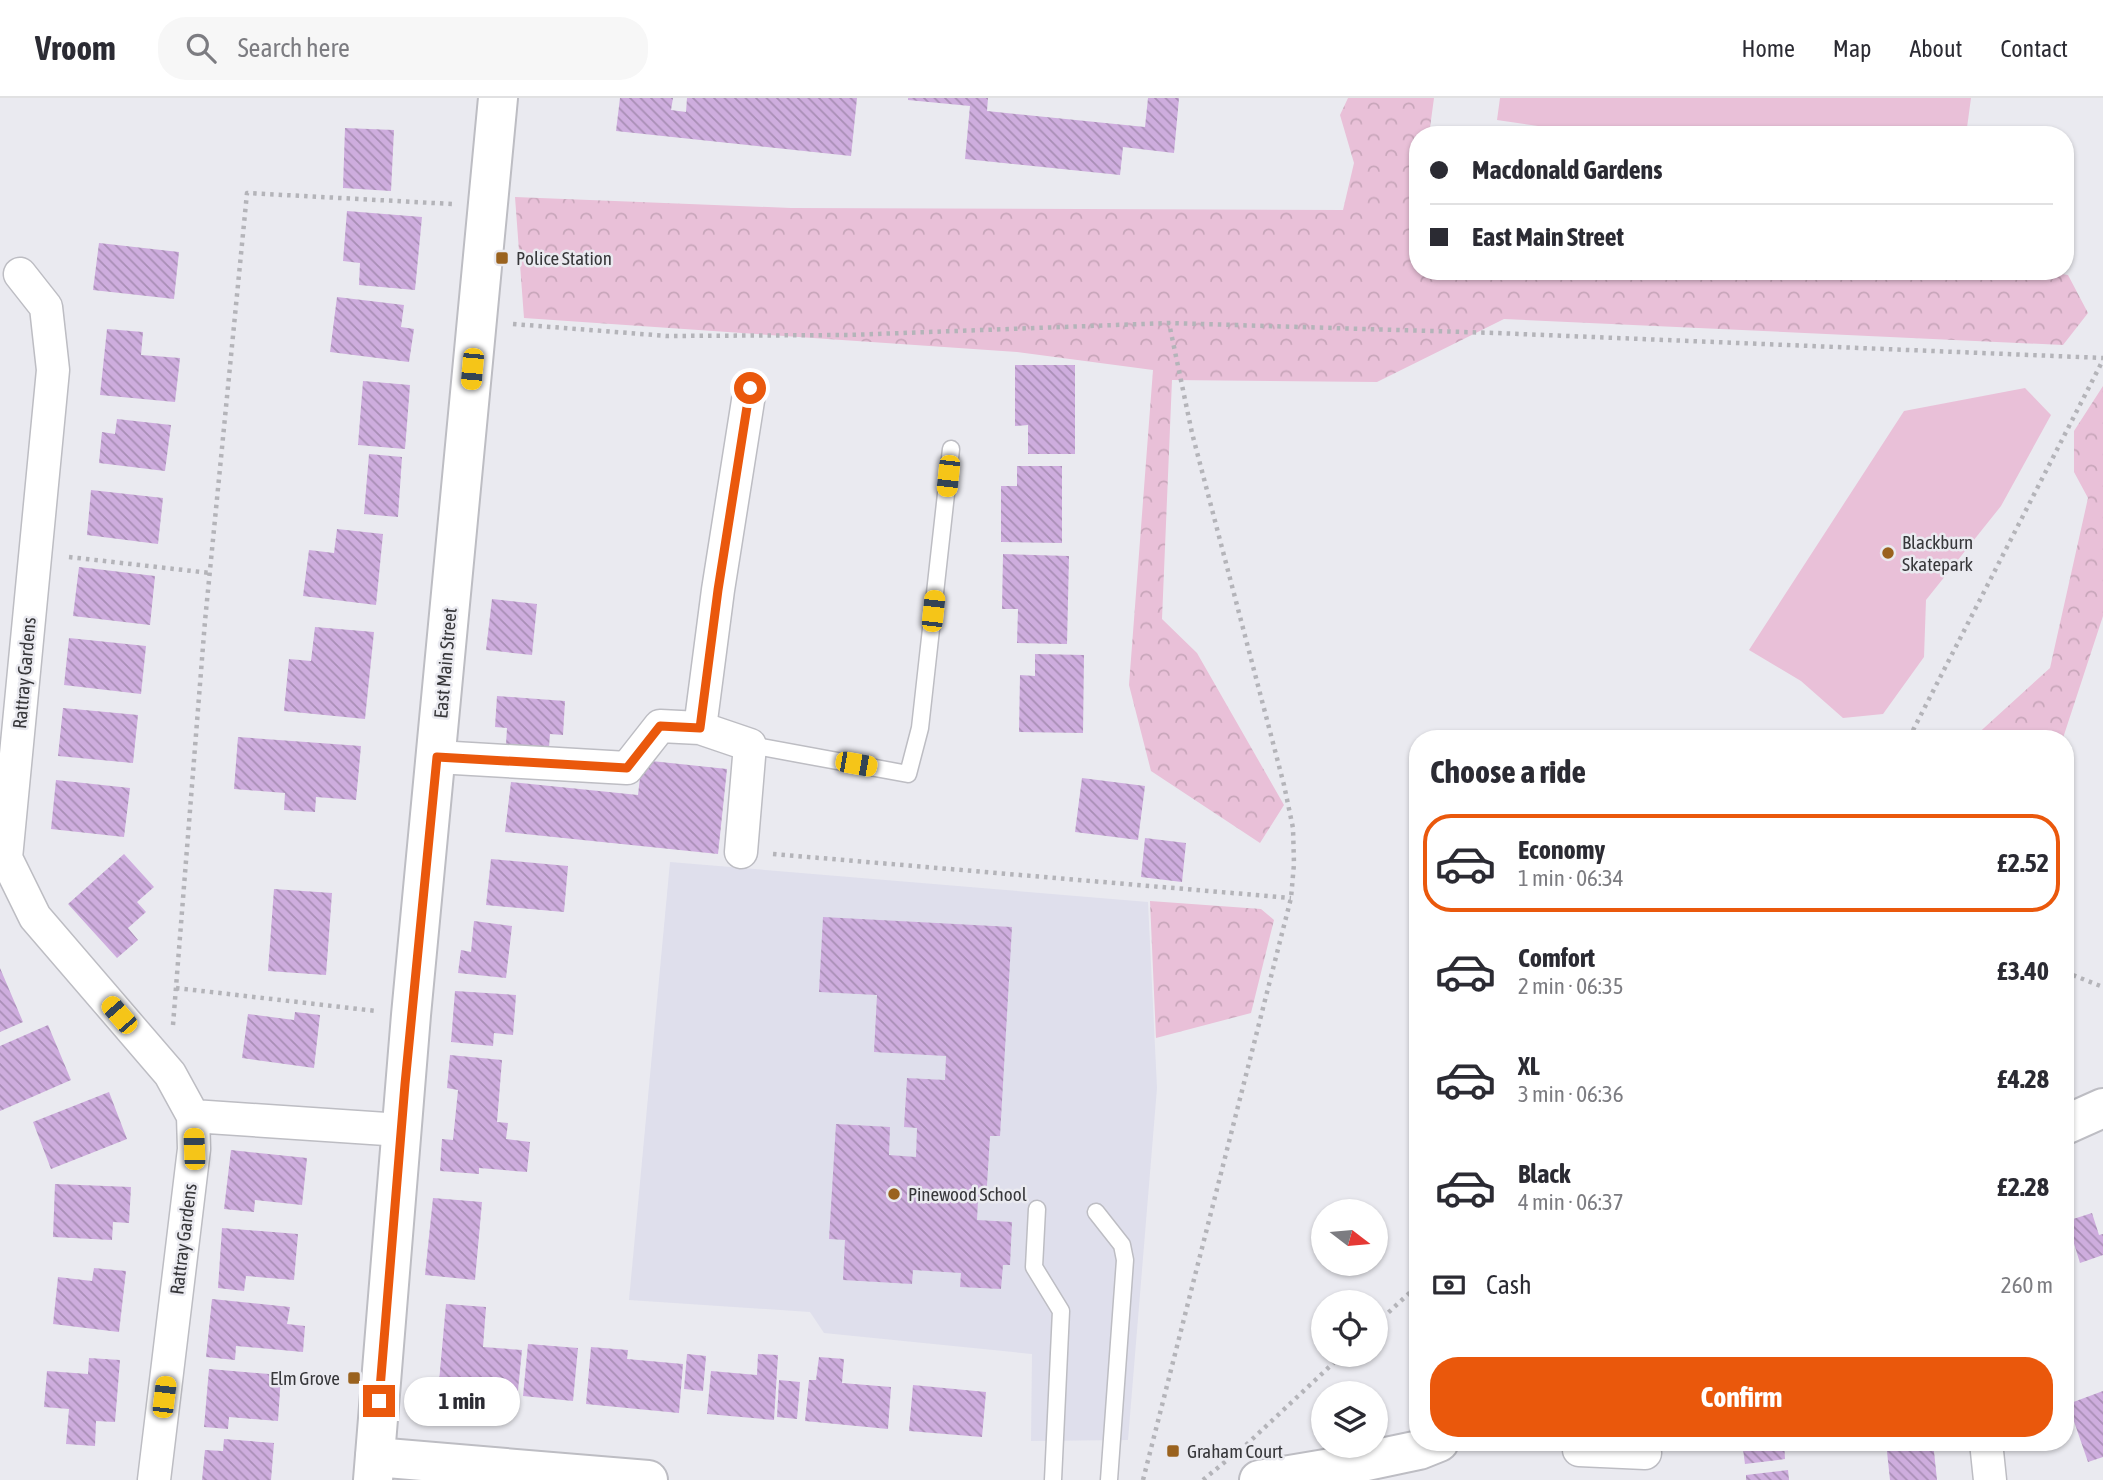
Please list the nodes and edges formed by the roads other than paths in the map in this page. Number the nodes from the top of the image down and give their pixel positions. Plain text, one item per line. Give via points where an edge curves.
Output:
1 (498, 98) edge
2 (19, 274) dead end
3 (750, 388) dead end
4 (951, 449) dead end
5 (700, 728) junction
6 (750, 745) junction
7 (437, 757) junction
8 (741, 852) road end
9 (2103, 1108) edge
10 (193, 1116) junction
11 (2074, 1121) edge
12 (401, 1130) junction
13 (1037, 1209) dead end
14 (1096, 1212) dead end
15 (1414, 1451) edge
16 (1588, 1451) edge
17 (1987, 1451) edge
18 (1649, 1458) edge
19 (1243, 1462) edge
20 (374, 1468) edge
21 (154, 1480) edge
22 (648, 1480) edge
23 (1054, 1480) edge
24 (1109, 1480) edge
25 (1271, 1480) edge
26 (1990, 1480) edge

1 - 7 main road, East Main Street
2 - 10 street, Rattray Gardens via 46,307 53,369 6,858 36,917 170,1074
3 - 5 street
4 - 6 lane via 920,728 908,774
5 - 6 street
5 - 7 street via 660,726 627,768
6 - 8 street
7 - 12 main road, East Main Street
9 - 11 main road
10 - 12 street
10 - 21 street, Rattray Gardens via 194,1149
12 - 20 main road, East Main Street
13 - 23 lane via 1034,1267 1061,1311
14 - 24 lane via 1122,1245 1125,1260
15 - 25 main road
16 - 18 street
17 - 26 street
19 - 25 main road
20 - 22 main road

